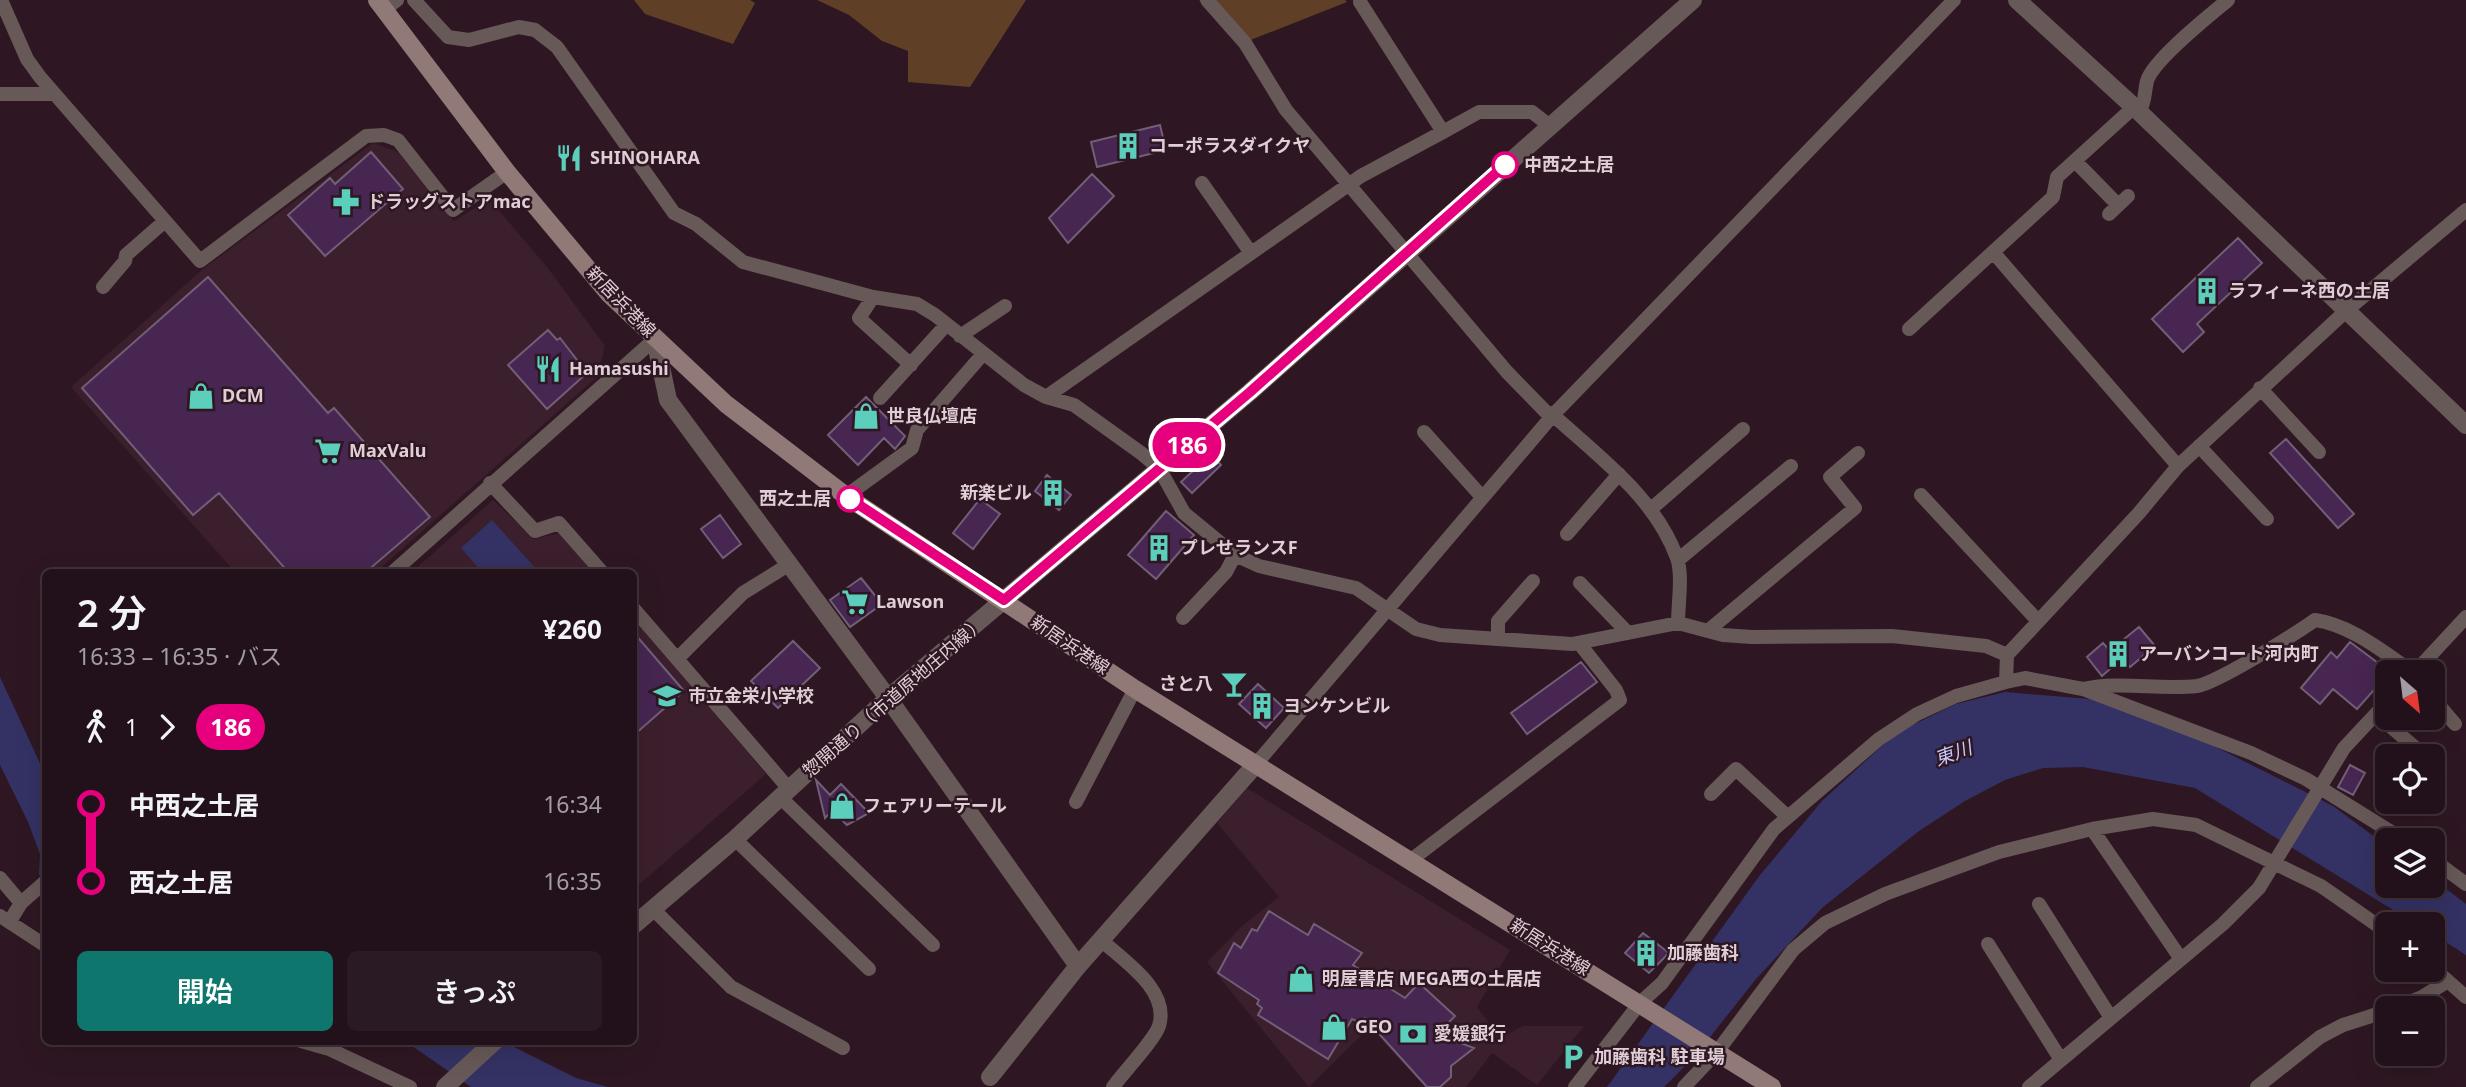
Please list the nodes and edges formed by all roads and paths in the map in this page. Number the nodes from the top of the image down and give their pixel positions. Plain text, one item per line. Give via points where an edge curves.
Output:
1 (1, 0) edge
2 (414, 0) edge
3 (1207, 0) edge
4 (1693, 0) edge
5 (1954, 0) edge
6 (2017, 0) edge
7 (2228, 0) edge
8 (1360, 2) edge
9 (386, 3) edge
10 (54, 94) junction
11 (0, 98) edge
12 (2137, 110) junction
13 (1550, 125) junction
14 (1443, 132) junction
15 (2075, 161) junction
16 (507, 172) junction
17 (1202, 183) dead end
18 (1349, 187) junction
19 (2118, 205) dead end
20 (2466, 210) edge
21 (165, 221) junction
22 (1993, 252) junction
23 (1251, 253) junction
24 (1405, 254) junction
25 (103, 287) dead end
26 (873, 297) junction
27 (1005, 306) dead end
28 (2346, 311) junction
29 (947, 325) junction
30 (1909, 329) dead end
31 (960, 336) junction
32 (655, 339) junction
33 (983, 354) junction
34 (911, 365) junction
35 (2260, 388) junction
36 (1046, 397) junction
37 (880, 398) dead end
38 (1553, 415) junction
39 (2466, 425) edge
40 (1743, 429) dead end
41 (1424, 432) dead end
42 (2199, 446) junction
43 (2319, 452) dead end
44 (1858, 453) dead end
45 (1791, 466) dead end
46 (2178, 466) junction
47 (1159, 468) junction
48 (1619, 474) junction
49 (491, 483) junction
50 (1921, 495) dead end
51 (846, 496) junction
52 (1482, 497) junction
53 (1651, 509) junction
54 (2267, 519) dead end
55 (1567, 534) dead end
56 (1235, 555) junction
57 (1678, 560) junction
58 (788, 565) junction
59 (396, 569) edge
60 (599, 569) edge
61 (1533, 581) dead end
62 (1580, 583) dead end
63 (1004, 600) junction
64 (1384, 610) junction
65 (637, 612) edge
66 (2466, 617) edge
67 (1183, 618) dead end
68 (2038, 621) junction
69 (1678, 623) junction
70 (1710, 629) junction
71 (1628, 633) junction
72 (1498, 637) junction
73 (1579, 643) junction
74 (2007, 655) junction
75 (677, 659) junction
76 (2400, 660) edge
77 (2427, 660) edge
78 (2006, 682) junction
79 (1135, 689) junction
80 (2083, 689) junction
81 (888, 698) junction
82 (2445, 712) edge
83 (2375, 715) edge
84 (2455, 724) dead end
85 (2395, 730) edge
86 (2411, 744) edge
87 (1256, 764) junction
88 (2321, 791) junction
89 (785, 794) junction
90 (1711, 794) dead end
91 (1076, 803) dead end
92 (1788, 817) junction
93 (2384, 828) edge
94 (2092, 829) junction
95 (735, 839) junction
96 (1411, 860) junction
97 (2275, 863) junction
98 (2445, 869) edge
99 (0, 878) edge
100 (42, 884) edge
101 (2466, 884) edge
102 (25, 899) junction
103 (2039, 904) dead end
104 (653, 909) junction
105 (5, 919) edge
106 (637, 922) edge
107 (2375, 924) edge
108 (1101, 940) junction
109 (42, 943) edge
110 (1988, 944) dead end
111 (933, 945) dead end
112 (2181, 959) junction
113 (1078, 966) junction
114 (869, 969) dead end
115 (2445, 978) edge
116 (2448, 981) junction
117 (2424, 996) edge
118 (2466, 997) edge
119 (1643, 1005) junction
120 (2375, 1015) edge
121 (2111, 1018) junction
122 (315, 1045) edge
123 (491, 1045) edge
124 (843, 1048) dead end
125 (1716, 1051) junction
126 (2061, 1060) junction
127 (989, 1082) edge
128 (410, 1087) edge
129 (445, 1087) edge
130 (1113, 1087) edge
131 (1575, 1087) edge
132 (1684, 1087) edge
133 (1772, 1087) edge
134 (2029, 1087) edge
135 (2257, 1087) edge

1 - 10 street via 27,59
2 - 26 street via 448,37 468,40 519,27 535,30 557,47 674,213 696,224 743,262
3 - 18 street via 1245,43 1286,110
4 - 13 street, 惣開通り（市道原地庄内線）
5 - 38 street
6 - 12 street
7 - 12 street via 2192,30 2147,80 2146,100
8 - 14 street
9 - 16 main road, 新居浜港線
10 - 11 street
10 - 21 street
12 - 15 street
12 - 28 street
13 - 14 street via 1532,112 1479,112
13 - 24 street, 惣開通り（市道原地庄内線）
14 - 18 street
15 - 19 street
15 - 22 street via 2057,177 2053,197
16 - 21 street via 453,209 398,140 366,136 200,261
16 - 32 main road, 新居浜港線 via 609,294
17 - 23 street
18 - 23 street
18 - 24 street
20 - 28 street
21 - 25 street via 126,255
22 - 30 street
22 - 46 street
23 - 36 street
24 - 38 street via 1507,372
24 - 47 street, 惣開通り（市道原地庄内線）
26 - 29 street via 917,304
26 - 34 street via 859,318
27 - 31 street
28 - 35 street
28 - 39 street
29 - 31 street
29 - 34 street
31 - 33 street
32 - 49 street
32 - 51 main road, 新居浜港線 via 726,404
32 - 58 street via 668,400
33 - 36 street
33 - 51 street via 917,430 912,448
34 - 37 street
35 - 42 street
35 - 43 street
36 - 47 street via 1074,405
38 - 48 street
38 - 52 street
40 - 53 street
41 - 52 street
42 - 46 street
42 - 54 street
44 - 70 street via 1830,477 1855,508
45 - 57 street
46 - 68 street
47 - 56 street via 1184,513
47 - 63 street, 惣開通り（市道原地庄内線）
48 - 53 street
48 - 55 street
49 - 59 street
49 - 60 street via 535,531 559,523
50 - 68 street
51 - 63 main road, 新居浜港線
52 - 64 street
53 - 57 street
56 - 64 street via 1259,566 1356,588
56 - 67 street via 1226,572
57 - 69 street
58 - 75 street via 743,593
58 - 81 street
61 - 72 street via 1498,621
62 - 71 street
63 - 79 main road, 新居浜港線
63 - 81 street, 惣開通り（市道原地庄内線）
64 - 72 street via 1416,629 1440,635
64 - 87 street
65 - 75 street
66 - 77 street
68 - 74 street
69 - 70 street
69 - 71 street
70 - 74 street via 1752,637 1892,636 1986,646
71 - 73 street
72 - 73 street
73 - 96 street via 1619,700
74 - 78 street
75 - 89 street
76 - 80 street via 2358,636 2315,620 2199,686 2107,684
78 - 80 street via 2025,678
78 - 92 street via 1956,696 1917,714 1879,739
79 - 87 main road, 新居浜港線
79 - 91 street
80 - 88 street via 2250,753
81 - 89 street, 惣開通り（市道原地庄内線）
81 - 113 street
82 - 84 street
83 - 88 street via 2344,748
85 - 86 street
87 - 96 main road, 新居浜港線
87 - 108 street
88 - 93 street
88 - 97 street
89 - 95 street, 惣開通り（市道原地庄内線）
89 - 111 street
90 - 92 street via 1736,769
92 - 119 street via 1774,829
94 - 97 street via 2153,820 2196,825
94 - 112 street
94 - 125 street via 1999,852 1885,894 1825,923 1793,950
95 - 104 street, 惣開通り（市道原地庄内線）
95 - 114 street
96 - 119 main road, 新居浜港線
97 - 107 street via 2321,886
97 - 112 street via 2259,888
98 - 101 street
99 - 102 street
100 - 102 street
102 - 105 street
103 - 121 street
104 - 106 street, 惣開通り（市道原地庄内線）
104 - 124 street via 731,987
105 - 109 street
108 - 113 street
108 - 130 street via 1149,984 1160,1008 1159,1027
110 - 126 street
112 - 121 street
113 - 127 street
115 - 116 street
116 - 117 street
116 - 118 street
119 - 125 main road, 新居浜港線
119 - 131 street
120 - 135 street via 2343,1024 2320,1037
121 - 126 street
122 - 128 street
123 - 129 street
125 - 132 street
125 - 133 main road, 新居浜港線
126 - 134 street

